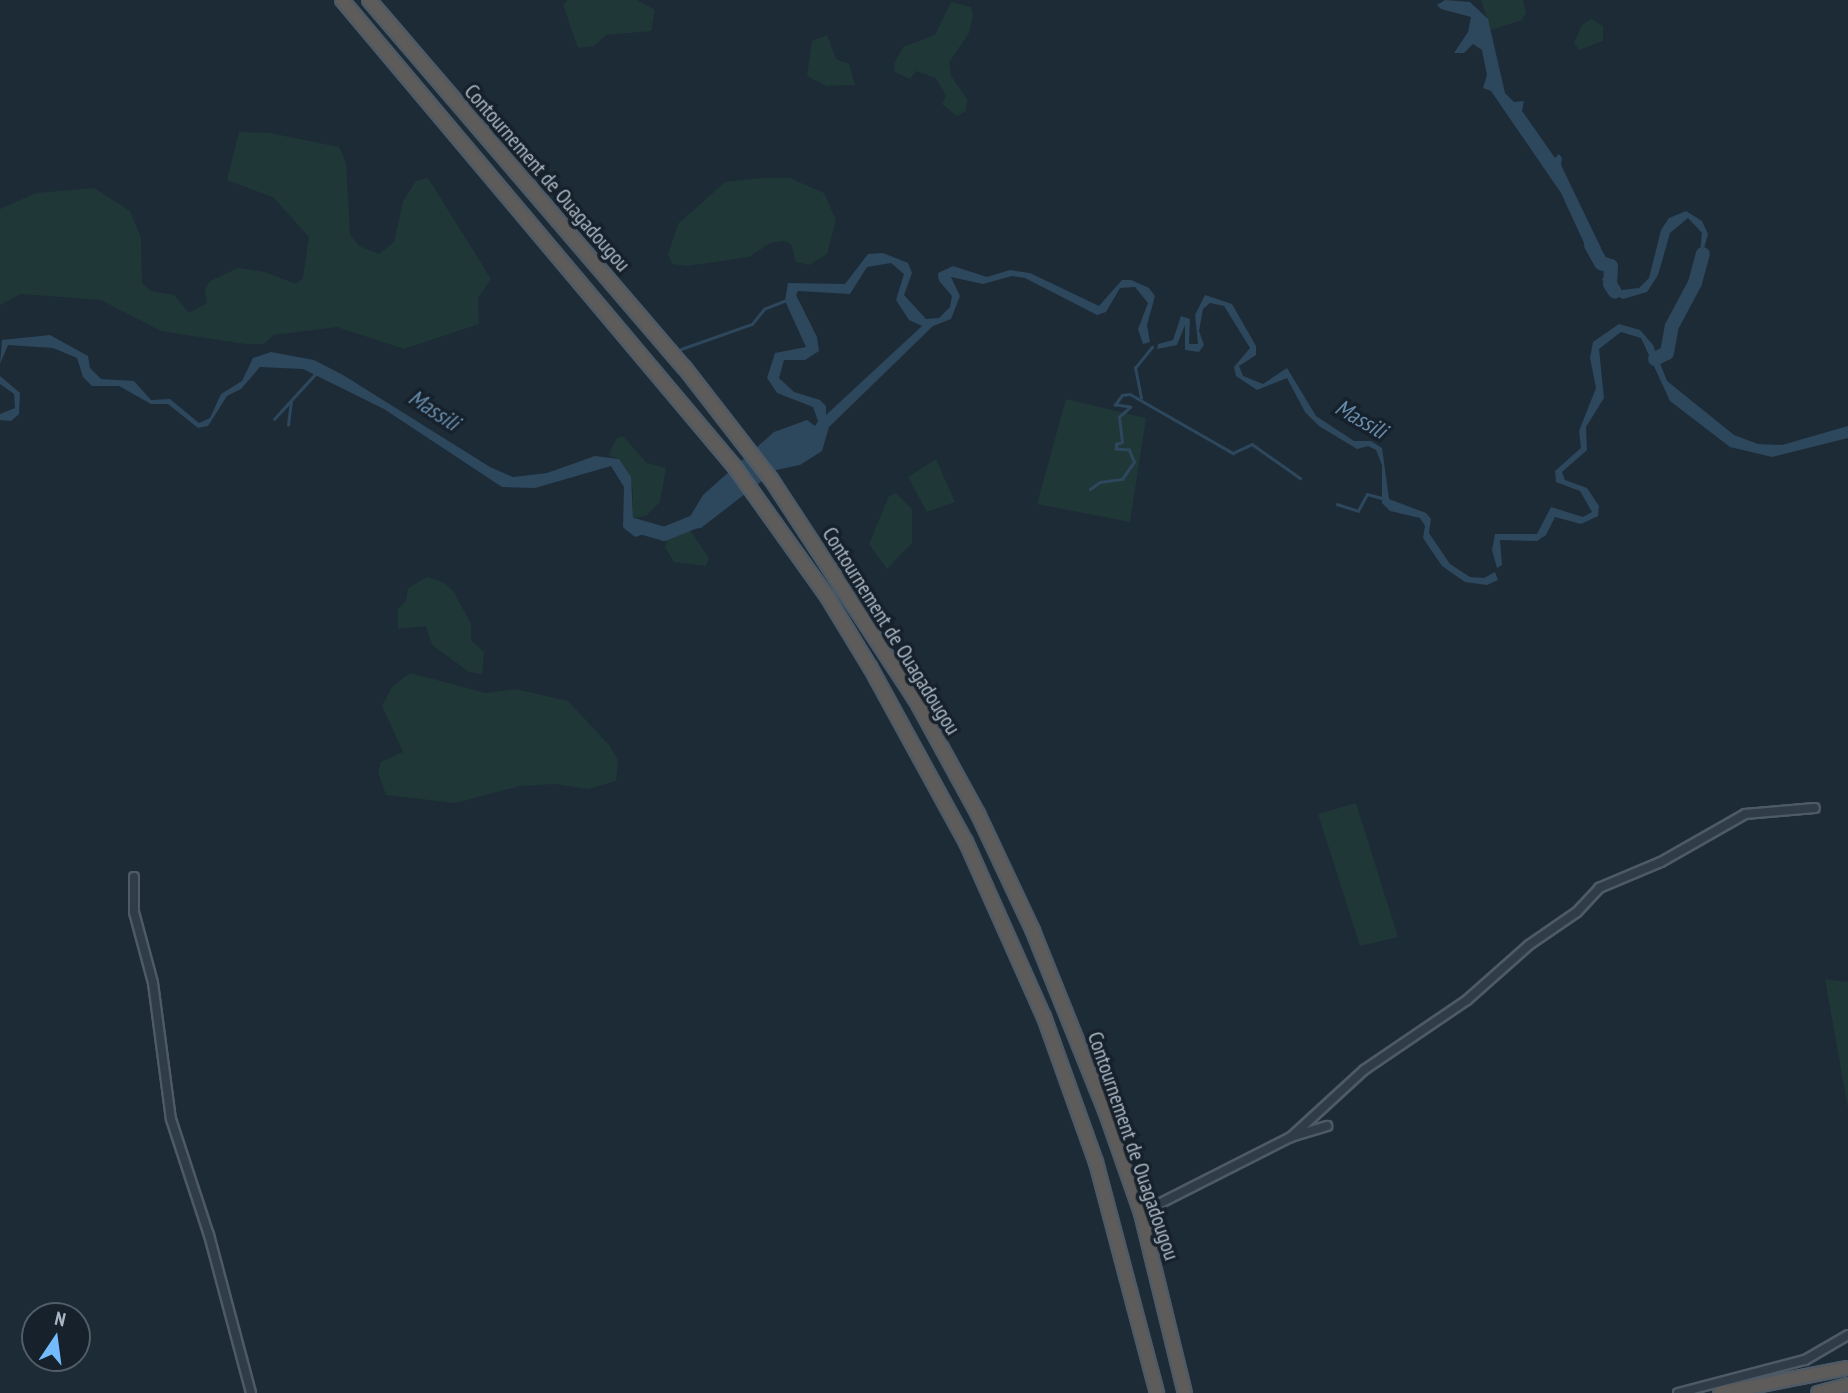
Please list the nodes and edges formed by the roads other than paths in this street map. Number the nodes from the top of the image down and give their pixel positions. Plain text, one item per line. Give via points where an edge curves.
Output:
1 (342, 0) edge
2 (369, 0) edge
3 (1815, 807) dead end
4 (134, 877) dead end
5 (1327, 1126) dead end
6 (1291, 1137) junction
7 (1141, 1213) junction
8 (1848, 1335) edge
9 (1848, 1368) edge
10 (1848, 1385) edge
11 (251, 1393) edge
12 (1154, 1393) edge
13 (1187, 1393) edge
14 (1678, 1393) edge
15 (1720, 1393) edge
16 (1818, 1393) edge

1 - 12 highway, Contournement de Ouagadougou via 734,466 870,667 966,842 1044,1017 1096,1162
2 - 7 highway, Contournement de Ouagadougou via 684,367 771,479 915,699 978,814 1069,1020
3 - 6 street via 1745,814 1661,862 1599,888 1577,912 1529,945 1467,1000 1364,1070
4 - 11 street via 134,912 153,983 171,1119 209,1235
5 - 6 street
6 - 7 street
7 - 13 highway, Contournement de Ouagadougou
8 - 14 street via 1805,1360
9 - 15 highway
10 - 16 highway

